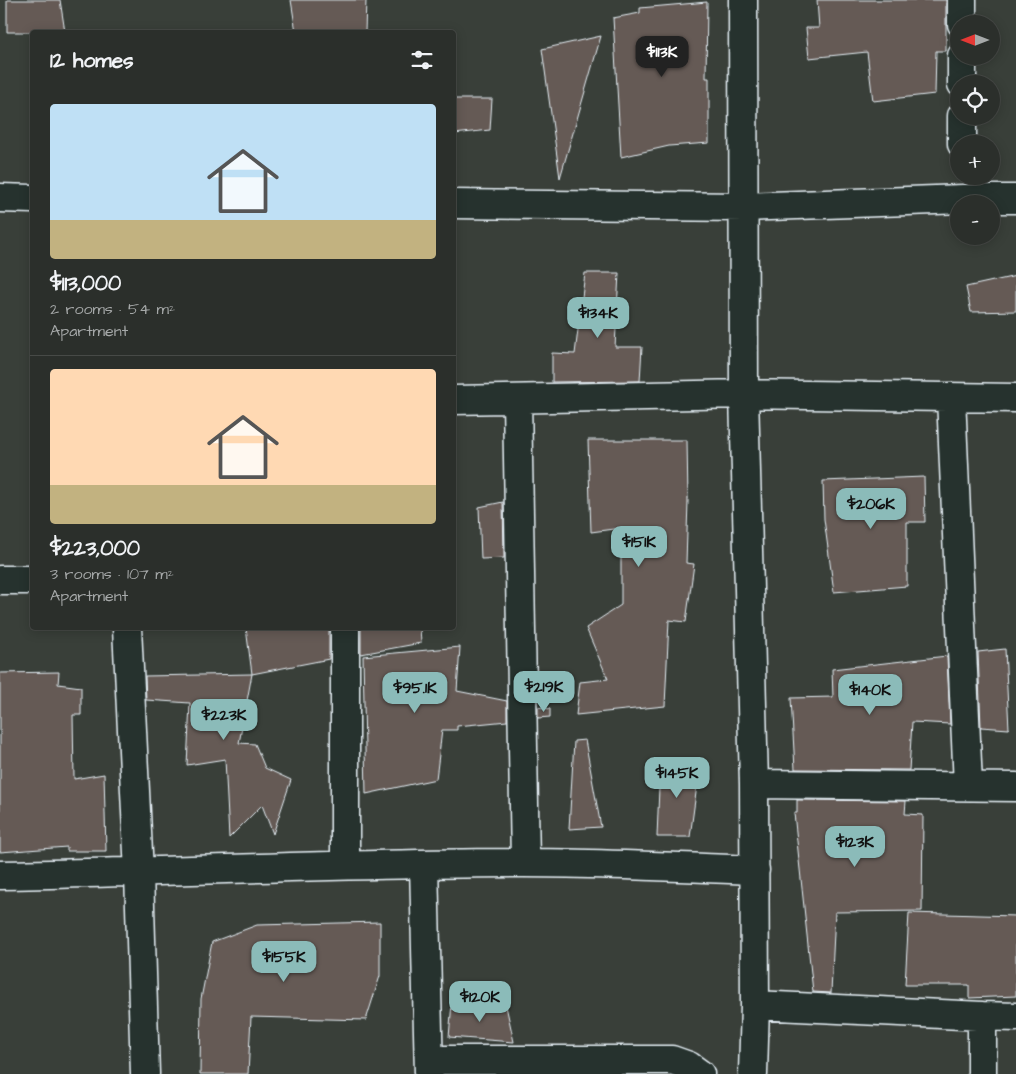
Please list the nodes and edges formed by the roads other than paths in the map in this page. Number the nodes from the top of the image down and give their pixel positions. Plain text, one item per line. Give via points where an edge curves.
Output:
1 (742, 0) edge
2 (962, 0) edge
3 (962, 15) edge
4 (963, 187) edge
5 (0, 198) edge
6 (30, 199) edge
7 (1016, 199) edge
8 (456, 204) edge
9 (744, 207) junction
10 (744, 394) junction
11 (951, 398) junction
12 (1016, 398) edge
13 (517, 399) junction
14 (456, 400) edge
15 (0, 580) edge
16 (30, 580) edge
17 (127, 630) edge
18 (345, 630) edge
19 (754, 784) junction
20 (968, 786) junction
21 (1016, 787) edge
22 (525, 863) junction
23 (424, 864) junction
24 (345, 866) junction
25 (755, 870) junction
26 (139, 872) junction
27 (0, 875) edge
28 (755, 1005) junction
29 (982, 1016) junction
30 (1016, 1017) edge
31 (429, 1067) edge
32 (145, 1074) edge
33 (700, 1074) edge
34 (753, 1074) edge
35 (982, 1074) edge

1 - 9 street
2 - 3 street
4 - 7 street
4 - 9 street
5 - 6 street
8 - 9 street
9 - 10 street
10 - 11 street
10 - 13 street
10 - 19 street
11 - 12 street
11 - 20 street
13 - 14 street
13 - 22 street
15 - 16 street
17 - 26 street
18 - 24 street
19 - 20 street
19 - 25 street
20 - 21 street
22 - 23 street
22 - 25 street
23 - 24 street
23 - 31 street
24 - 26 street
25 - 28 street
26 - 27 street
26 - 32 street
28 - 29 street
28 - 34 street
29 - 30 street
29 - 35 street
31 - 33 street via 672,1060

